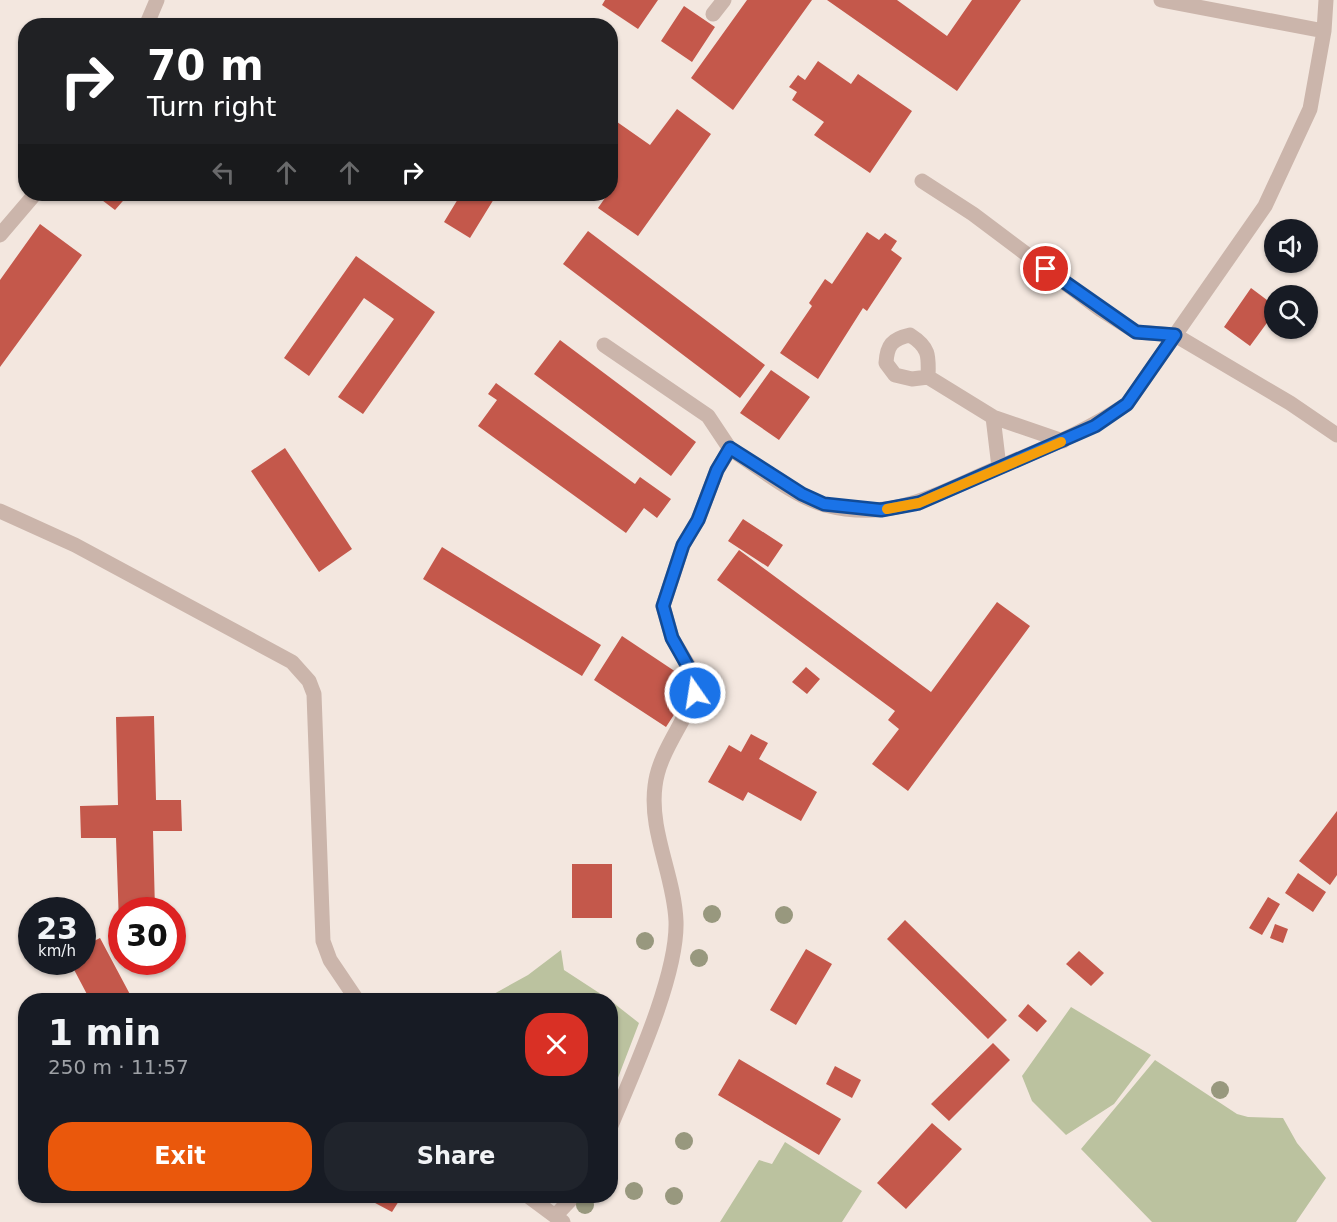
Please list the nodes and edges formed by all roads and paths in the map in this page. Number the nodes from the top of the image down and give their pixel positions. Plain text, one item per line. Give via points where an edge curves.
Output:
1 (157, 0) edge
2 (724, 0) edge
3 (1161, 0) edge
4 (1326, 0) edge
5 (713, 14) dead end
6 (149, 18) edge
7 (1324, 31) junction
8 (922, 181) dead end
9 (29, 201) edge
10 (0, 235) edge
11 (1175, 335) junction
12 (604, 345) dead end
13 (928, 376) dead end
14 (993, 417) junction
15 (1337, 435) edge
16 (1063, 441) junction
17 (730, 448) junction
18 (999, 467) junction
19 (0, 511) edge
20 (352, 993) edge
21 (618, 1107) edge
22 (537, 1203) edge
23 (569, 1203) edge
24 (559, 1219) edge

1 - 6 street
2 - 5 street
3 - 7 street
4 - 7 street
7 - 11 street via 1310,109 1265,206
8 - 11 street via 1136,332
9 - 10 street
11 - 15 street
11 - 16 street via 1127,404 1095,426
12 - 17 street via 708,416
13 - 14 street
14 - 16 street
14 - 18 street
16 - 18 street
17 - 18 street via 824,504 881,510 919,503
17 - 21 street via 683,545 663,606 672,638 697,686 655,786 655,826 672,879 676,923 669,971
19 - 20 street via 75,545 292,662 309,681 314,694 323,941 330,960
22 - 24 street
23 - 24 street

